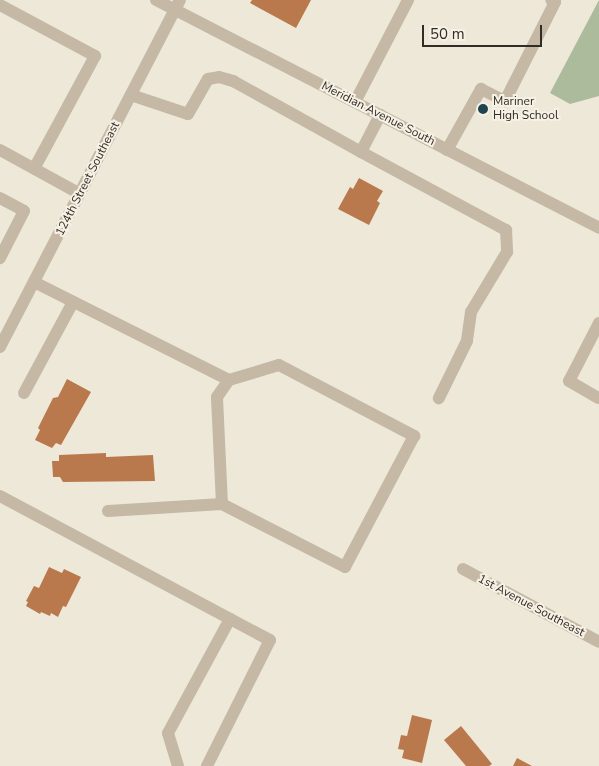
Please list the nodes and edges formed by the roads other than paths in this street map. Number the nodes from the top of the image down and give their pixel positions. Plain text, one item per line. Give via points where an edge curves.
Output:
1 (156, 0) edge
2 (408, 0) edge
3 (551, 0) edge
4 (0, 5) edge
5 (178, 5) edge
6 (131, 94) junction
7 (355, 102) junction
8 (380, 115) junction
9 (0, 150) edge
10 (447, 150) junction
11 (361, 152) junction
12 (34, 169) junction
13 (80, 194) junction
14 (0, 198) edge
15 (599, 228) edge
16 (0, 258) edge
17 (34, 282) junction
18 (73, 302) junction
19 (599, 323) edge
20 (0, 347) edge
21 (229, 380) junction
22 (24, 394) dead end
23 (439, 398) dead end
24 (599, 398) edge
25 (0, 496) edge
26 (222, 504) junction
27 (108, 511) dead end
28 (463, 569) dead end
29 (230, 619) junction
30 (599, 642) edge
31 (178, 766) edge
32 (206, 766) edge

1 - 5 street, Meridian Avenue South
2 - 7 street
3 - 10 street via 555,2 505,100 481,89
4 - 12 street via 94,56
5 - 6 street, 124th Street Southeast
5 - 7 street, Meridian Avenue South
6 - 11 street via 188,114 208,79 219,77 233,81
6 - 13 street, 124th Street Southeast
7 - 8 street, Meridian Avenue South
8 - 10 street, Meridian Avenue South
8 - 11 street
9 - 12 street
10 - 15 street, Meridian Avenue South
11 - 23 street via 506,230 507,252 471,312 467,341
12 - 13 street
13 - 17 street, 124th Street Southeast
14 - 16 street via 24,211
17 - 18 street
17 - 20 street, 124th Street Southeast
18 - 21 street
18 - 22 street
19 - 24 street via 569,381
21 - 26 street via 217,397
21 - 26 street via 280,365 414,436 345,568
25 - 29 street
26 - 27 street
28 - 30 street, 1st Avenue Southeast
29 - 31 street via 168,733
29 - 32 street via 270,640

